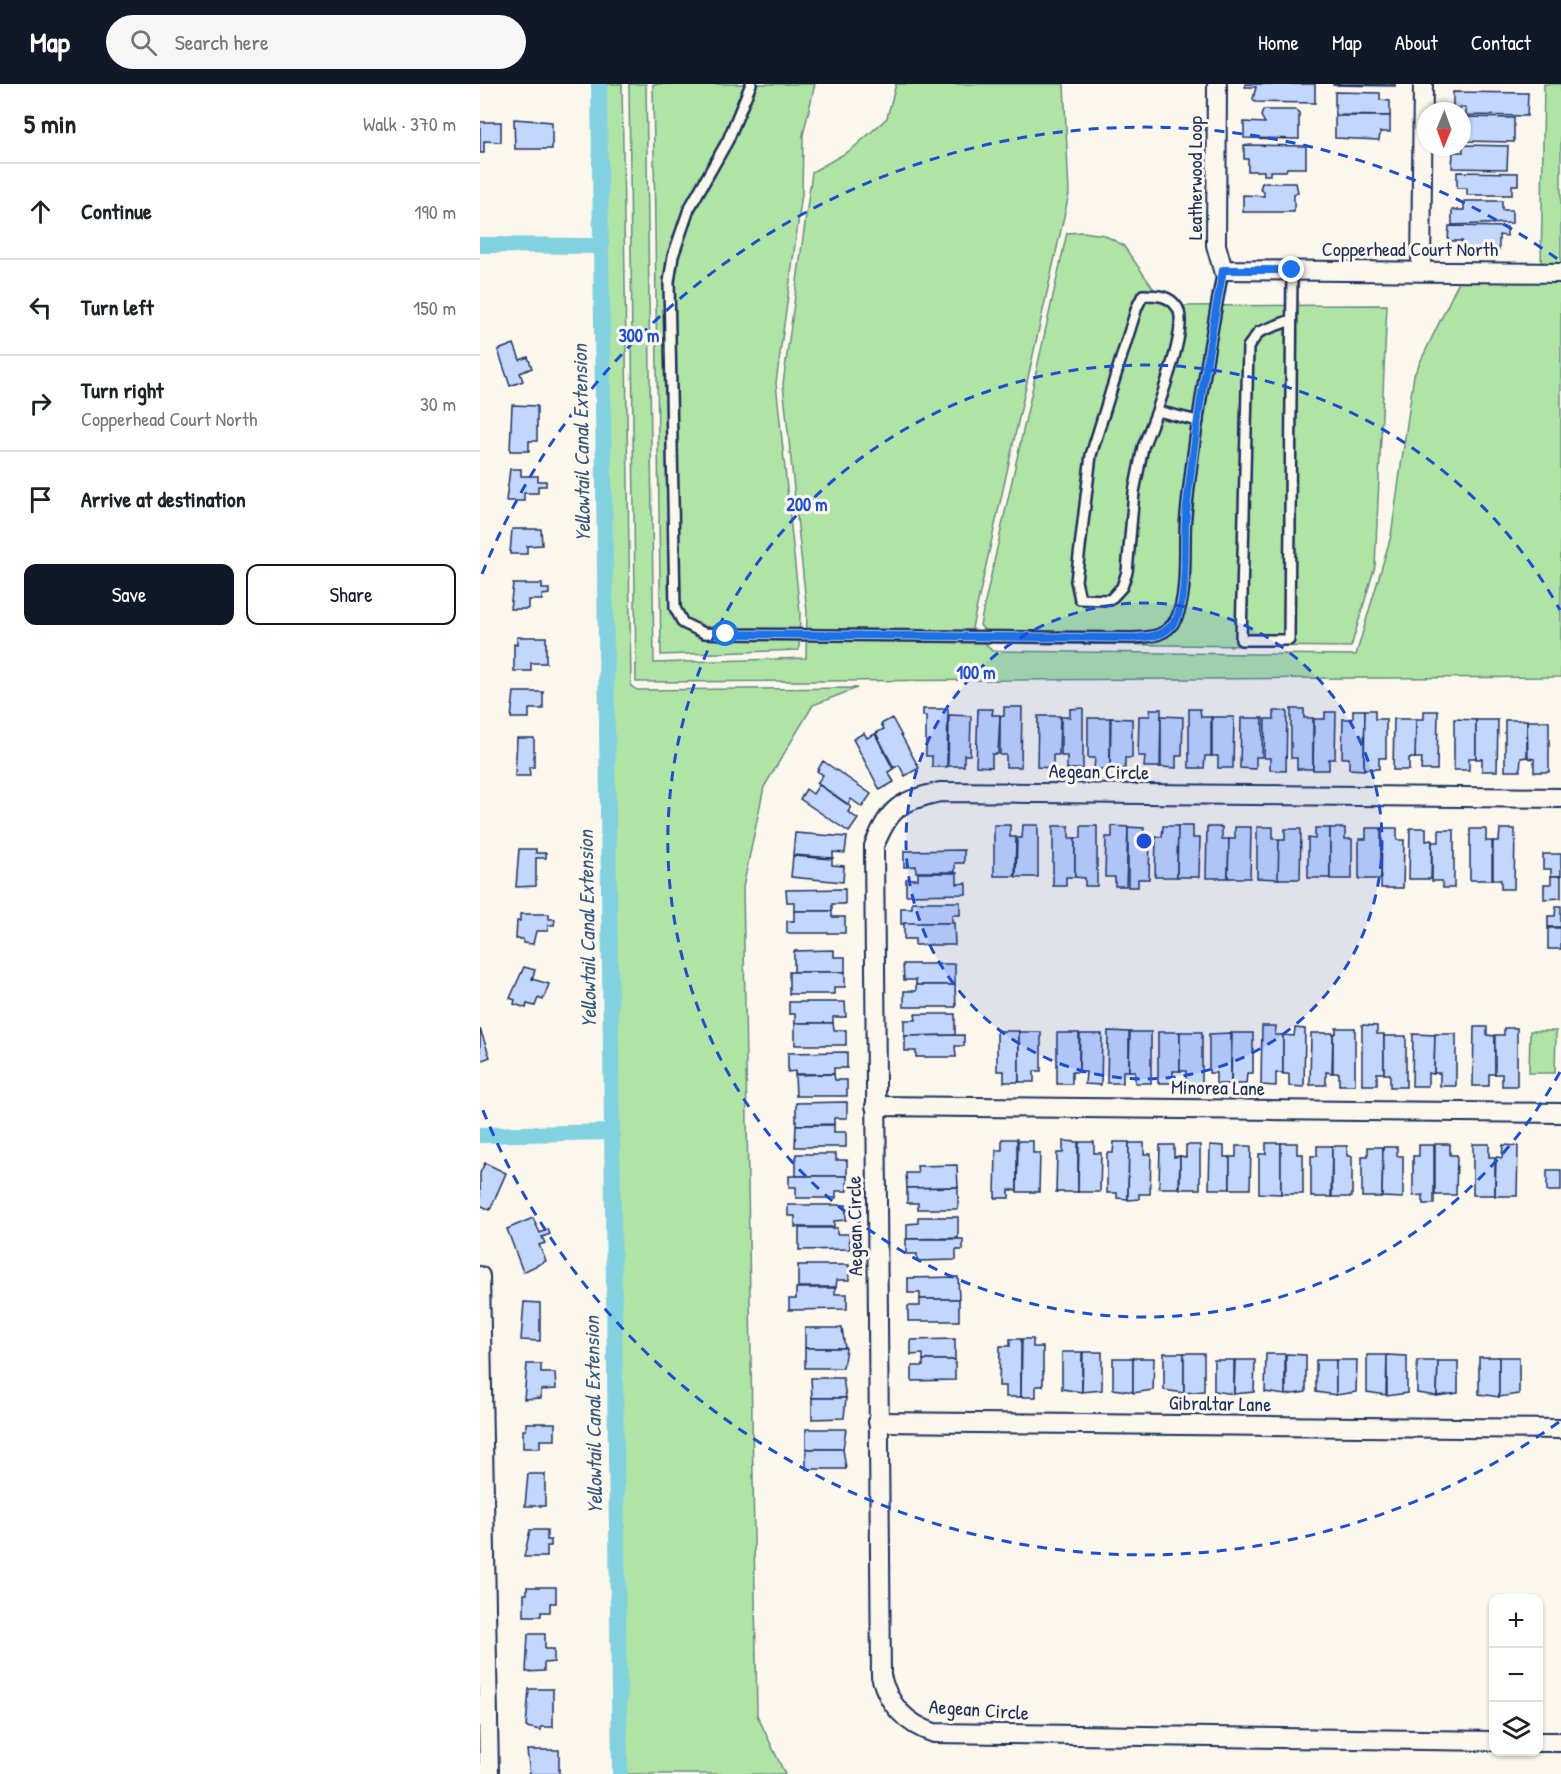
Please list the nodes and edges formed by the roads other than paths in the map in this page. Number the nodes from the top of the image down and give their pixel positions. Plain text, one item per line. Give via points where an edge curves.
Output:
1 (751, 84) edge
2 (1217, 84) edge
3 (1423, 84) edge
4 (1223, 270) junction
5 (1292, 270) junction
6 (1421, 270) junction
7 (1561, 273) edge
8 (1291, 320) junction
9 (1157, 411) junction
10 (1198, 421) junction
11 (1561, 798) edge
12 (875, 1106) junction
13 (1561, 1113) edge
14 (480, 1276) edge
15 (878, 1422) junction
16 (1561, 1430) edge
17 (1489, 1741) edge
18 (1543, 1742) edge
19 (1561, 1742) edge
20 (489, 1774) edge

1 - 10 lane via 728,140 690,209 673,256 669,282 675,608 683,623 704,633 776,636 1156,636 1169,629 1176,618 1182,594 1186,516
2 - 4 street, Leatherwood Loop via 1216,245
3 - 6 street
4 - 5 street, Copperhead Court North
4 - 10 lane
5 - 6 street, Copperhead Court North
5 - 8 lane
6 - 7 street, Copperhead Court North
8 - 8 lane via 1289,640 1241,640 1248,347 1259,332
9 - 9 lane via 1143,447 1122,586 1110,600 1080,599 1076,581 1091,455 1143,295 1163,296 1177,307 1180,320 1172,364
9 - 10 lane
11 - 12 street, Aegean Circle via 940,792 912,800 896,808 882,826 874,846
12 - 13 street, Minorea Lane
12 - 15 street, Aegean Circle
14 - 20 street
15 - 16 street, Gibraltar Lane
15 - 17 street, Aegean Circle via 881,1676 886,1696 916,1728 954,1735
18 - 19 street

